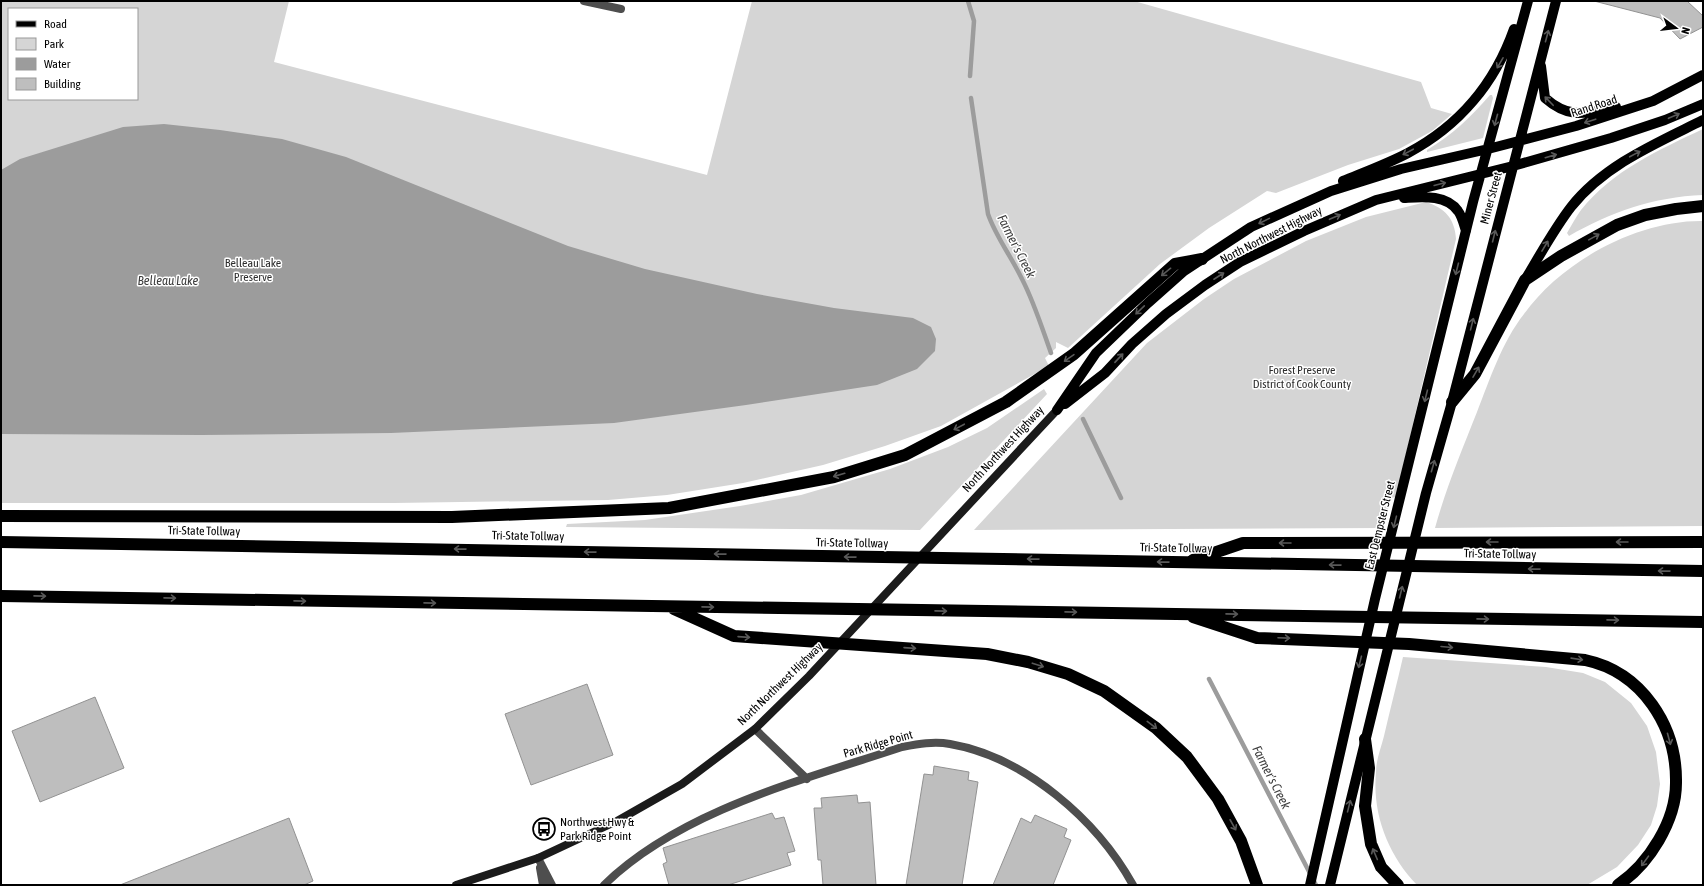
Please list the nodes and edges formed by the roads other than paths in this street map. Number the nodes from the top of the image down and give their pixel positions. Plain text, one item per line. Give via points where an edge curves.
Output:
1 (584, 1) edge
2 (1525, 1) edge
3 (1528, 1) edge
4 (1556, 1) edge
5 (621, 9) dead end
6 (1540, 60) junction
7 (1703, 75) edge
8 (1653, 101) junction
9 (1703, 104) edge
10 (1703, 120) edge
11 (1519, 141) junction
12 (1488, 149) junction
13 (1513, 166) junction
14 (1481, 173) junction
15 (1376, 200) junction
16 (1299, 204) junction
17 (1703, 206) edge
18 (1466, 232) junction
19 (1202, 259) junction
20 (1525, 280) junction
21 (1452, 402) junction
22 (1057, 410) junction
23 (1, 516) edge
24 (1, 542) edge
25 (1703, 542) edge
26 (1185, 562) junction
27 (1703, 572) edge
28 (1, 596) edge
29 (669, 606) junction
30 (1178, 613) junction
31 (1703, 622) edge
32 (755, 729) junction
33 (1366, 739) junction
34 (807, 779) junction
35 (538, 858) junction
36 (456, 885) edge
37 (544, 885) edge
38 (552, 885) edge
39 (604, 885) edge
40 (1133, 885) edge
41 (1257, 885) edge
42 (1310, 885) edge
43 (1330, 885) edge
44 (1398, 885) edge
45 (1618, 885) edge

1 - 5 street
2 -> 16 main road via 1502,59 1489,81 1466,110 1437,135 1408,153 1331,186
3 -> 12 main road, Miner Street
6 -> 4 main road, Miner Street
8 -> 6 main road via 1579,114 1569,113 1554,106 1545,98
6 - 11 main road, Miner Street
7 - 8 main road, Rand Road
8 -> 11 main road, Rand Road
13 -> 9 main road via 1617,136
20 -> 10 main road via 1571,207 1591,186 1630,156
11 - 12 main road, Rand Road
11 - 13 main road, Miner Street
12 - 14 main road, Miner Street
12 - 16 main road, North Northwest Highway via 1401,169 1331,190
13 - 14 main road, North Northwest Highway
21 -> 13 main road, Miner Street
15 -> 14 main road, North Northwest Highway
14 - 18 main road, East Dempster Street
15 - 18 main road via 1424,196 1438,199 1451,204 1458,211
22 -> 15 main road, North Northwest Highway via 1105,373 1132,344 1166,314 1205,285 1247,259
16 -> 19 main road, North Northwest Highway via 1250,228
20 -> 17 highway via 1617,224 1668,210
18 -> 42 main road, East Dempster Street via 1354,686
19 -> 22 main road, North Northwest Highway via 1148,303 1096,353
19 -> 23 highway via 1175,264 1074,354 1006,402 905,455 834,477 661,509 452,517
21 -> 20 highway via 1475,374
33 -> 21 main road via 1426,493
22 - 32 main road, North Northwest Highway via 809,676
26 -> 24 highway, Tri-State Tollway
25 -> 26 highway via 1243,543
27 -> 26 highway, Tri-State Tollway
28 -> 29 highway
29 -> 30 highway
29 -> 41 highway via 734,636 987,654 1028,662 1068,674 1104,691 1156,728 1187,757 1218,799 1235,829
30 -> 31 highway
30 -> 45 highway via 1257,638 1356,640 1556,656 1595,662 1627,678 1644,693 1668,734 1676,784 1671,810 1653,850 1640,867
32 - 34 street
32 - 35 main road, North Northwest Highway via 682,784 617,821
43 -> 33 main road
44 -> 33 highway via 1381,867 1371,844 1365,806 1369,768
34 - 39 street, Park Ridge Point via 720,810 698,821 648,850
34 - 40 street, Park Ridge Point via 902,747 920,744 949,744 990,755 1028,775 1061,800 1115,857
35 - 36 main road, North Northwest Highway
35 - 37 street
35 - 38 street

